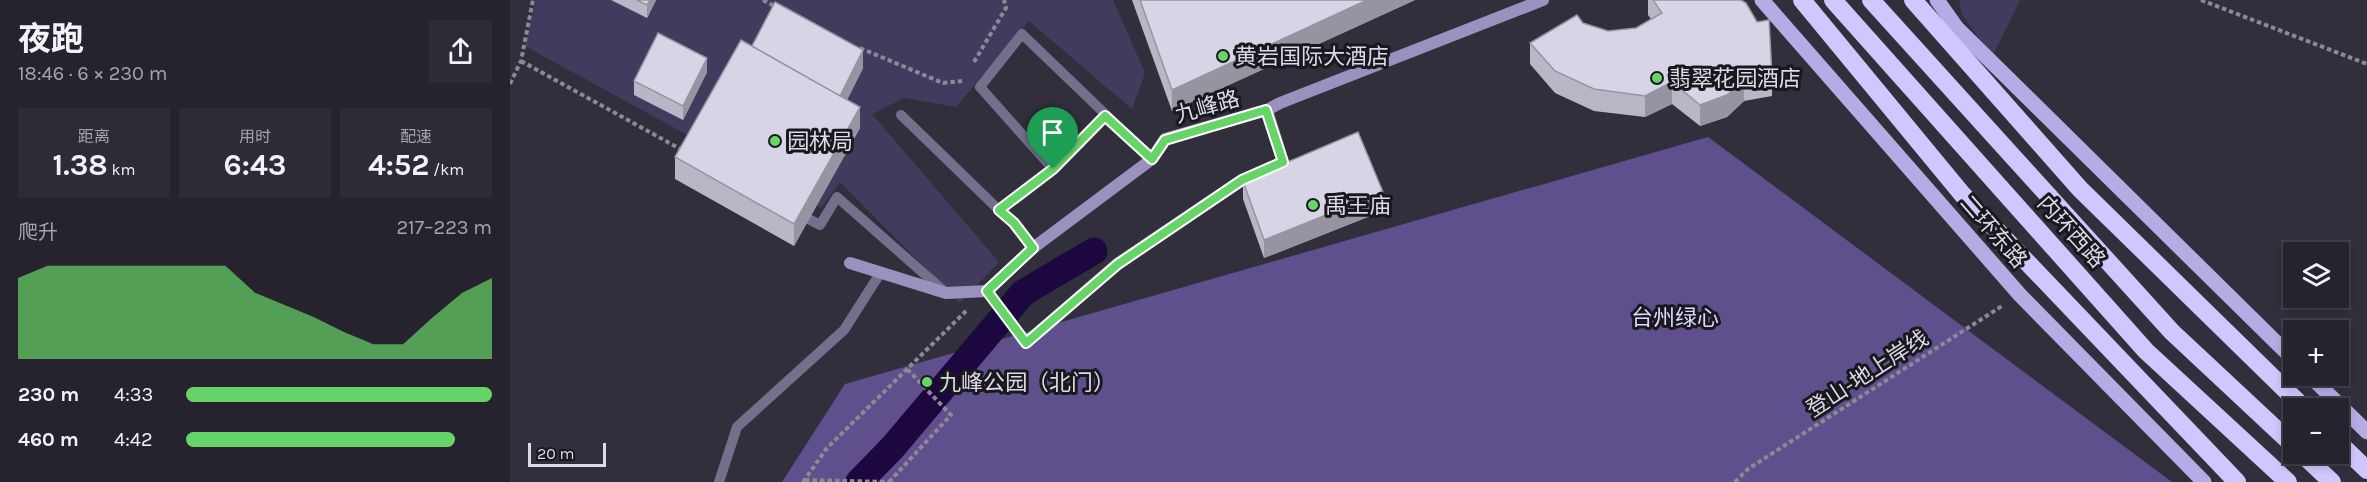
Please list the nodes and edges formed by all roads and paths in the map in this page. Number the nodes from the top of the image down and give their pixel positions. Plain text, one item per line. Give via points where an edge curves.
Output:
1 (533, 0) edge
2 (763, 0) edge
3 (1004, 0) edge
4 (1543, 0) edge
5 (1762, 0) edge
6 (1802, 0) edge
7 (1833, 0) edge
8 (1871, 0) edge
9 (1913, 0) edge
10 (1937, 0) edge
11 (1947, 0) edge
12 (2201, 0) edge
13 (781, 10) edge
14 (1957, 28) junction
15 (850, 44) edge
16 (520, 61) junction
17 (973, 63) dead end
18 (2367, 64) edge
19 (967, 73) dead end
20 (510, 84) edge
21 (1266, 110) junction
22 (901, 115) dead end
23 (1105, 116) junction
24 (690, 154) edge
25 (1152, 159) junction
26 (1053, 169) junction
27 (789, 208) edge
28 (999, 210) junction
29 (1033, 248) junction
30 (850, 263) dead end
31 (881, 272) junction
32 (987, 291) junction
33 (946, 293) junction
34 (2020, 295) junction
35 (1026, 343) joint
36 (2283, 349) edge
37 (907, 369) junction
38 (2320, 386) edge
39 (2294, 398) edge
40 (2367, 432) edge
41 (2283, 436) edge
42 (2349, 453) edge
43 (2313, 464) edge
44 (2367, 470) edge
45 (804, 481) edge
46 (718, 482) edge
47 (889, 482) edge
48 (1735, 482) edge
49 (2204, 482) edge
50 (2237, 482) edge
51 (2288, 482) edge
52 (2332, 482) edge

1 - 16 path
2 - 13 path
3 - 17 path via 1006,8
4 - 21 street, 九峰路
5 - 34 main road, 二环东路
6 - 50 highway via 1962,194
7 - 51 highway, 内环西路 via 2146,351
8 - 41 highway, 内环西路 via 2172,332
9 - 39 highway via 2080,189
10 - 14 main road
11 - 14 lane
12 - 18 path
14 - 36 main road
15 - 19 path via 943,83 962,82
16 - 20 path
16 - 24 path
21 - 25 street, 九峰路 via 1165,140
21 - 35 street via 1283,162 1242,180 1118,264
22 - 28 lane
23 - 25 lane
23 - 26 lane
23 - 26 lane via 1022,34 980,87
25 - 29 street, 九峰路
26 - 28 lane
27 - 33 lane via 820,225 837,197
28 - 29 lane
29 - 32 street, 九峰路
30 - 31 street
31 - 33 street
31 - 46 lane via 844,330 737,428
32 - 33 street
32 - 35 path
32 - 37 path
34 - 48 path, 登山-地上岸线 via 1748,469
34 - 49 main road, 二环东路
37 - 45 path via 827,448
37 - 47 path via 951,415
38 - 40 main road
42 - 44 highway
43 - 52 highway
45 - 47 path

